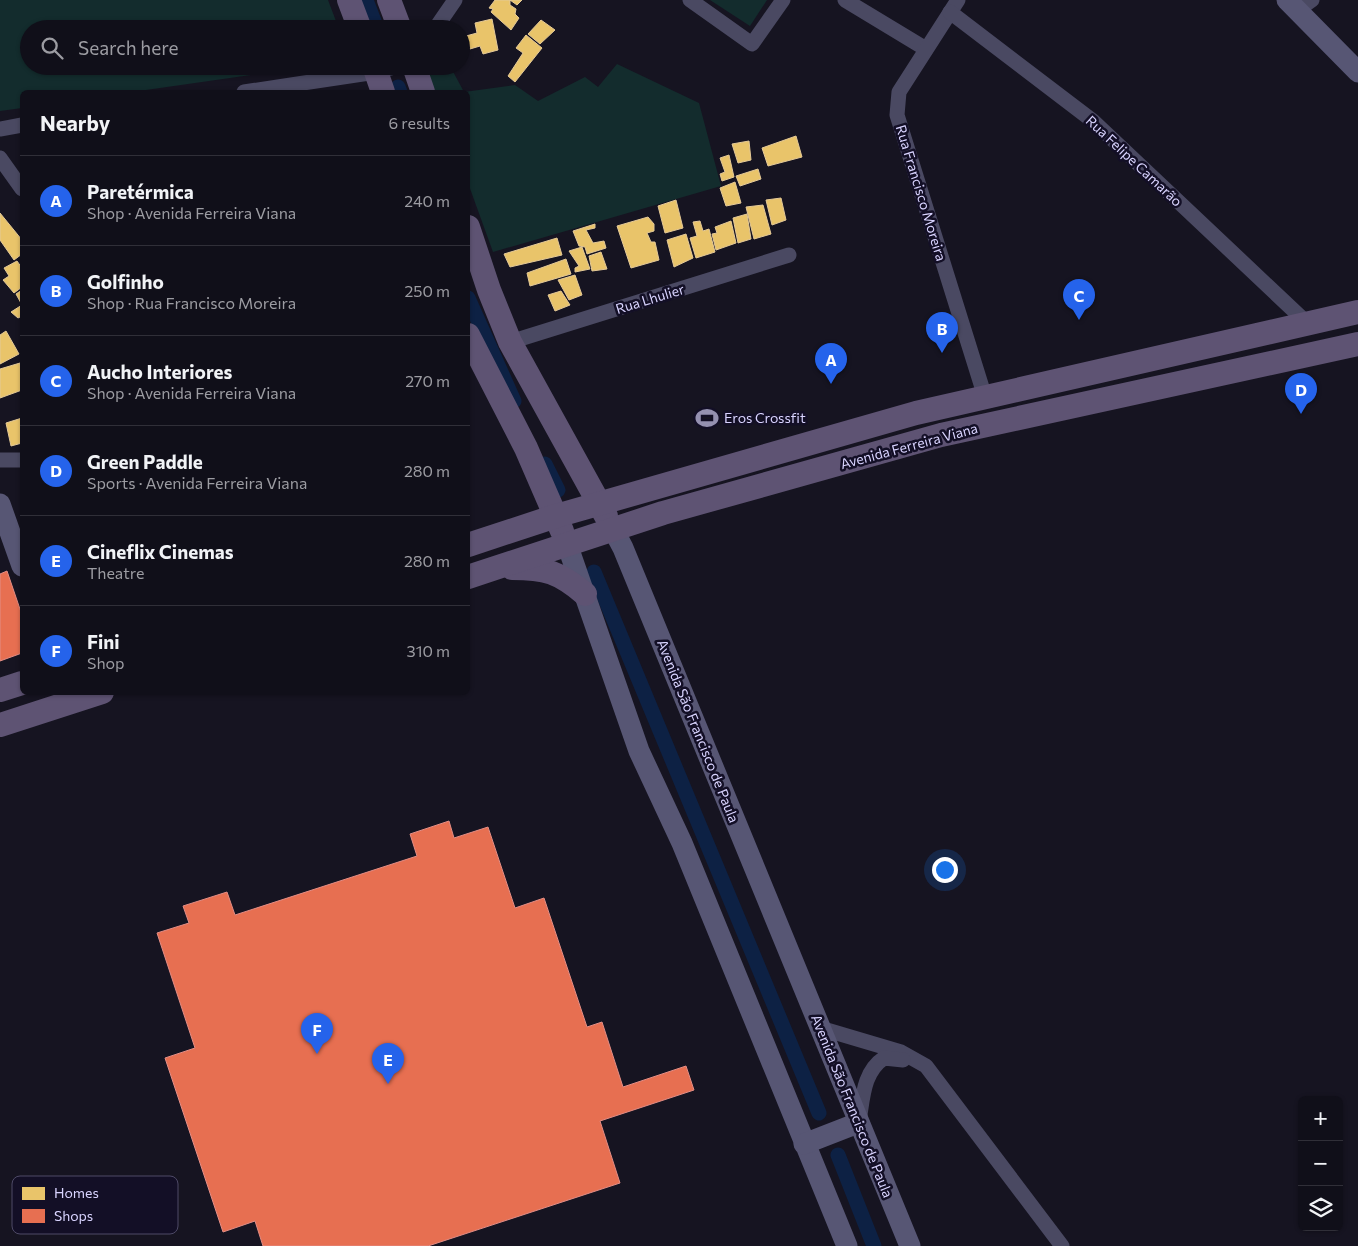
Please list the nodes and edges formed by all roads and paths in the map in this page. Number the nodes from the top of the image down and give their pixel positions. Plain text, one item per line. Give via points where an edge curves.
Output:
1 (349, 0) edge
2 (389, 0) edge
3 (455, 0) edge
4 (690, 0) edge
5 (783, 0) edge
6 (845, 0) edge
7 (1299, 3) edge
8 (954, 6) edge
9 (357, 20) edge
10 (397, 20) edge
11 (442, 20) edge
12 (926, 49) junction
13 (1358, 72) edge
14 (375, 75) edge
15 (417, 75) edge
16 (259, 90) edge
17 (422, 90) edge
18 (20, 125) edge
19 (0, 129) edge
20 (0, 158) edge
21 (20, 186) edge
22 (470, 233) edge
23 (789, 255) dead end
24 (1358, 312) edge
25 (1307, 323) junction
26 (470, 339) edge
27 (510, 342) junction
28 (1358, 344) edge
29 (985, 397) junction
30 (559, 432) junction
31 (524, 444) junction
32 (0, 460) edge
33 (20, 460) edge
34 (0, 504) edge
35 (600, 504) junction
36 (556, 516) junction
37 (613, 529) junction
38 (470, 544) edge
39 (567, 544) junction
40 (20, 560) edge
41 (495, 568) junction
42 (470, 576) edge
43 (585, 594) junction
44 (20, 684) edge
45 (0, 690) edge
46 (93, 695) edge
47 (0, 725) edge
48 (820, 1028) junction
49 (935, 1076) junction
50 (852, 1126) junction
51 (808, 1142) junction
52 (847, 1246) edge
53 (910, 1246) edge
54 (1062, 1246) edge

1 - 9 main road
2 - 10 main road
3 - 11 street
4 - 5 street via 752,44
6 - 12 street
7 - 13 street
8 - 12 street, Rua Francisco Moreira
8 - 25 street, Rua Felipe Camarão via 1093,121
12 - 29 street, Rua Francisco Moreira via 899,92 897,115
14 - 16 street
15 - 17 main road
18 - 19 street
20 - 21 street
22 - 27 main road, Avenida São Francisco de Paula
23 - 27 street, Rua Lhulier
24 - 25 main road, Avenida Ferreira Viana
25 - 29 main road, Avenida Ferreira Viana
26 - 31 main road
27 - 30 main road, Avenida São Francisco de Paula
28 - 37 main road, Avenida Ferreira Viana via 941,435
29 - 35 main road, Avenida Ferreira Viana via 916,413
30 - 31 main road
30 - 35 main road, Avenida São Francisco de Paula
31 - 36 main road
32 - 33 street
34 - 40 street
35 - 36 main road, Avenida Ferreira Viana
35 - 37 main road, Avenida São Francisco de Paula
36 - 38 main road, Avenida Ferreira Viana
36 - 39 main road
37 - 39 main road, Avenida Ferreira Viana
37 - 48 street, Avenida São Francisco de Paula
39 - 41 main road, Avenida Ferreira Viana
39 - 43 street
41 - 42 main road, Avenida Ferreira Viana
41 - 43 main road via 535,568 551,572 565,577
43 - 51 street via 639,752 682,842
44 - 45 main road
46 - 47 main road
48 - 49 street via 911,1056
48 - 50 street, Avenida São Francisco de Paula
49 - 50 street via 902,1060 889,1057 878,1062 869,1073
49 - 54 street
50 - 51 street
50 - 53 street, Avenida São Francisco de Paula
51 - 52 street

